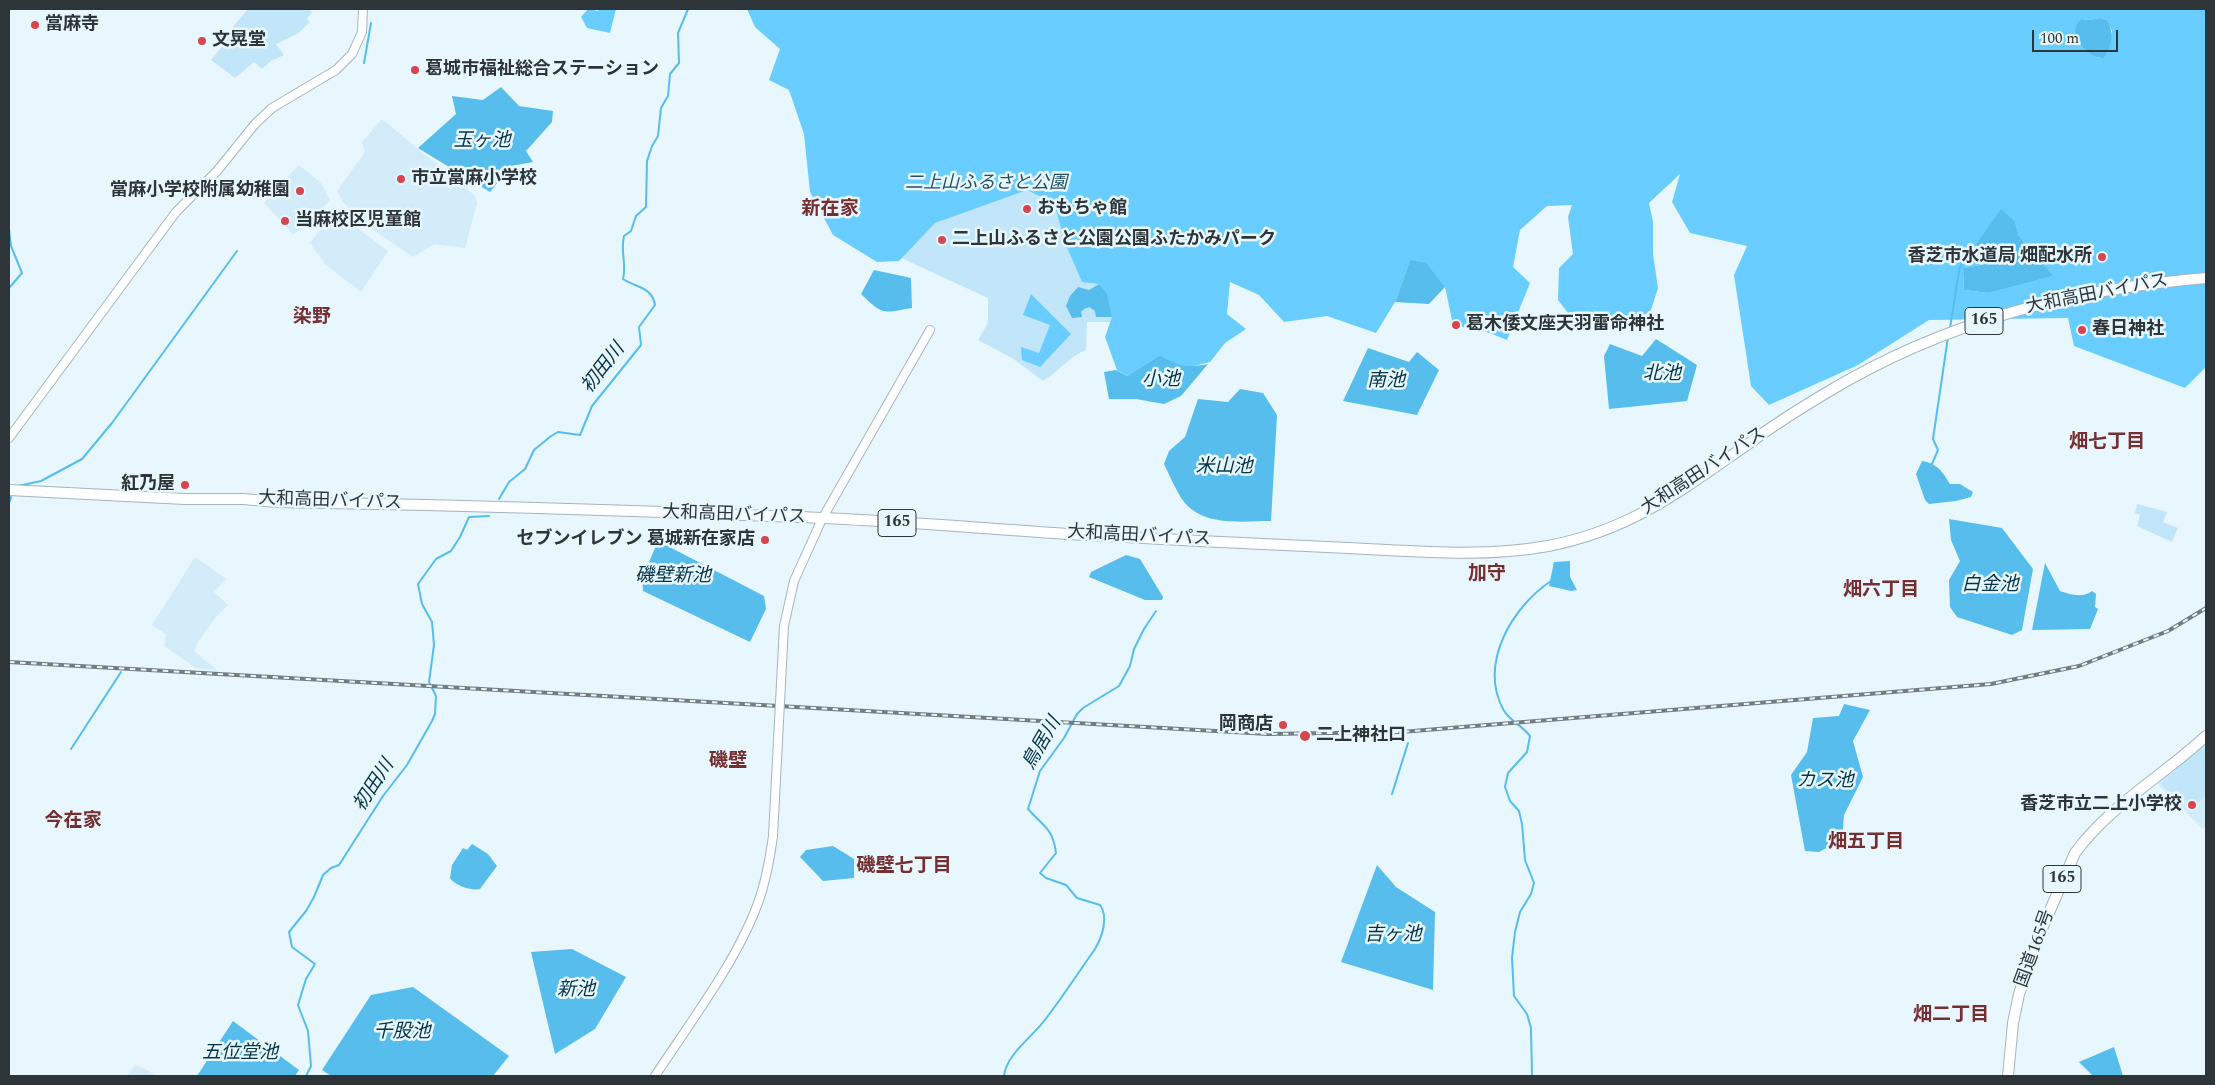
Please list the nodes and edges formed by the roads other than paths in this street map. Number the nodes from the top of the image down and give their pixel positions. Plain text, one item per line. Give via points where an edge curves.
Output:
1 (363, 9) edge
2 (2206, 278) edge
3 (930, 330) dead end
4 (9, 438) edge
5 (12, 490) edge
6 (822, 519) junction
7 (2206, 736) edge
8 (655, 1076) edge
9 (2008, 1076) edge

1 - 4 street via 362,32 352,54 336,70 272,108 176,212
2 - 6 highway, 大和高田バイパス / 165 via 2139,284 2046,302 1988,319 1893,356 1829,391 1646,512 1580,539 1509,551 1458,552 1252,544
3 - 6 street
5 - 6 highway, 大和高田バイパス / 165 via 185,499
6 - 8 street, bridge via 794,581 784,626 773,836 764,884 748,928
7 - 9 highway, 国道165号 / 165 via 2114,812 2074,853 2019,994

